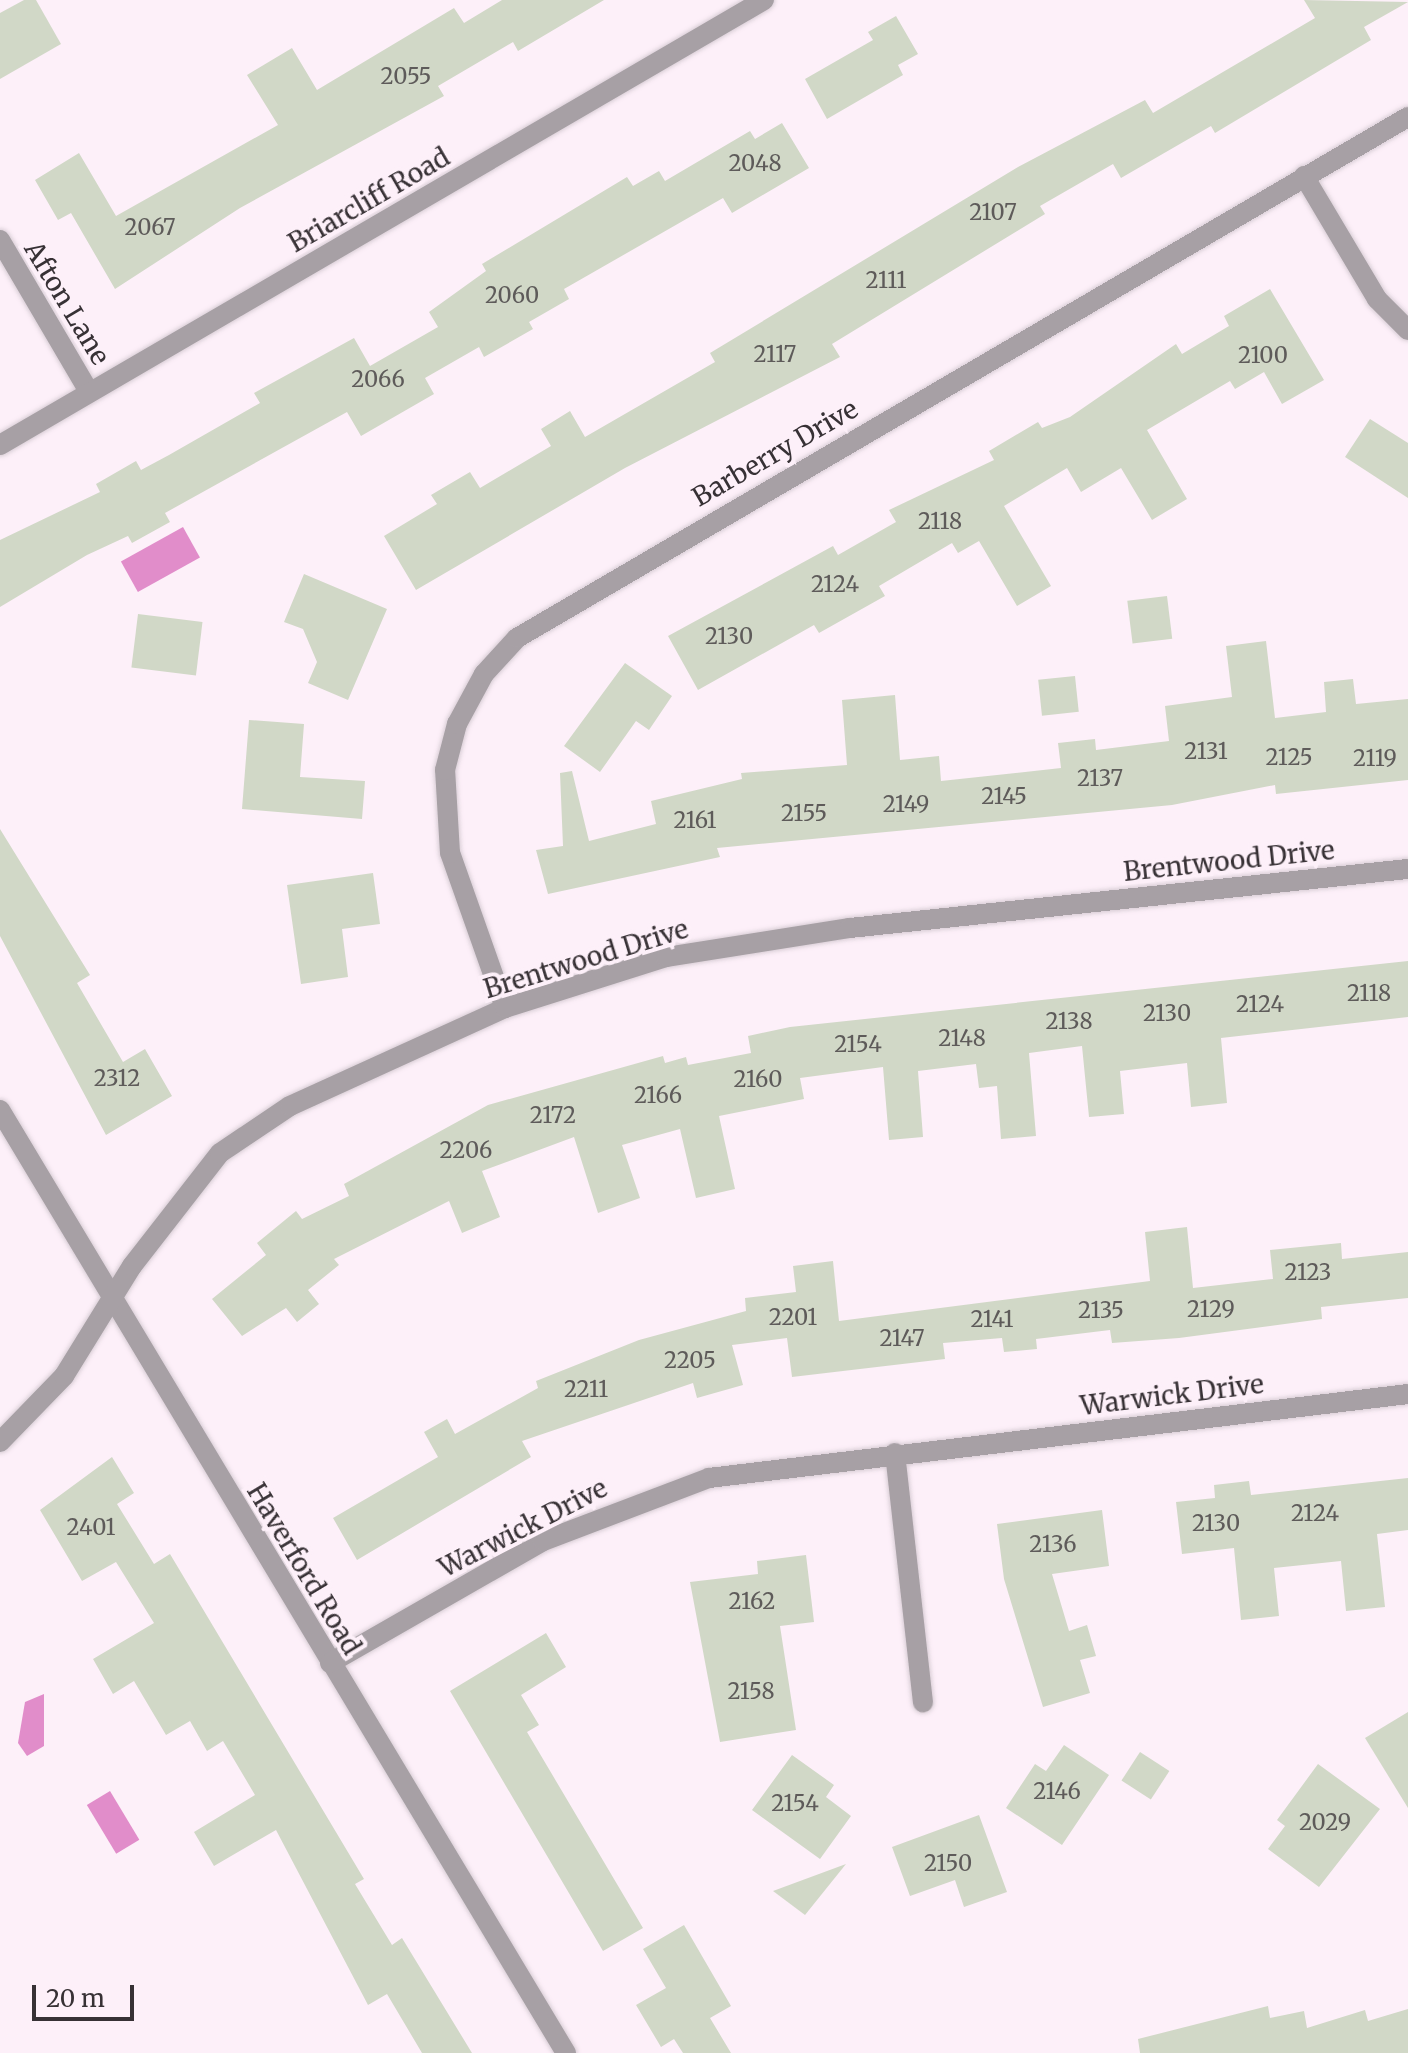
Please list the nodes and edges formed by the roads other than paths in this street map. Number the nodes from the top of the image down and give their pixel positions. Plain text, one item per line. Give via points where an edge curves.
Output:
1 (764, 0) edge
2 (1408, 117) edge
3 (1304, 176) junction
4 (0, 240) edge
5 (1408, 330) edge
6 (89, 392) junction
7 (0, 445) edge
8 (1408, 869) edge
9 (505, 1008) junction
10 (0, 1110) edge
11 (113, 1298) junction
12 (1408, 1394) edge
13 (0, 1442) edge
14 (895, 1453) junction
15 (330, 1663) junction
16 (923, 1702) dead end
17 (566, 2053) edge

1 - 6 street, Briarcliff Road
2 - 3 street, Barberry Drive
3 - 5 street via 1377,299
3 - 9 street, Barberry Drive via 517,638 484,674 457,724 445,770 450,853
4 - 6 street, Afton Lane
6 - 7 street, Briarcliff Road
8 - 9 street, Brentwood Drive via 850,928 666,957
9 - 11 street, Brentwood Drive via 290,1106 220,1153
10 - 11 street, Haverford Road
11 - 13 street, Brentwood Drive via 64,1376
11 - 15 street, Haverford Road
12 - 14 street, Warwick Drive
14 - 15 street, Warwick Drive via 751,1470 645,1497 543,1541
14 - 16 street
15 - 17 street, Haverford Road

